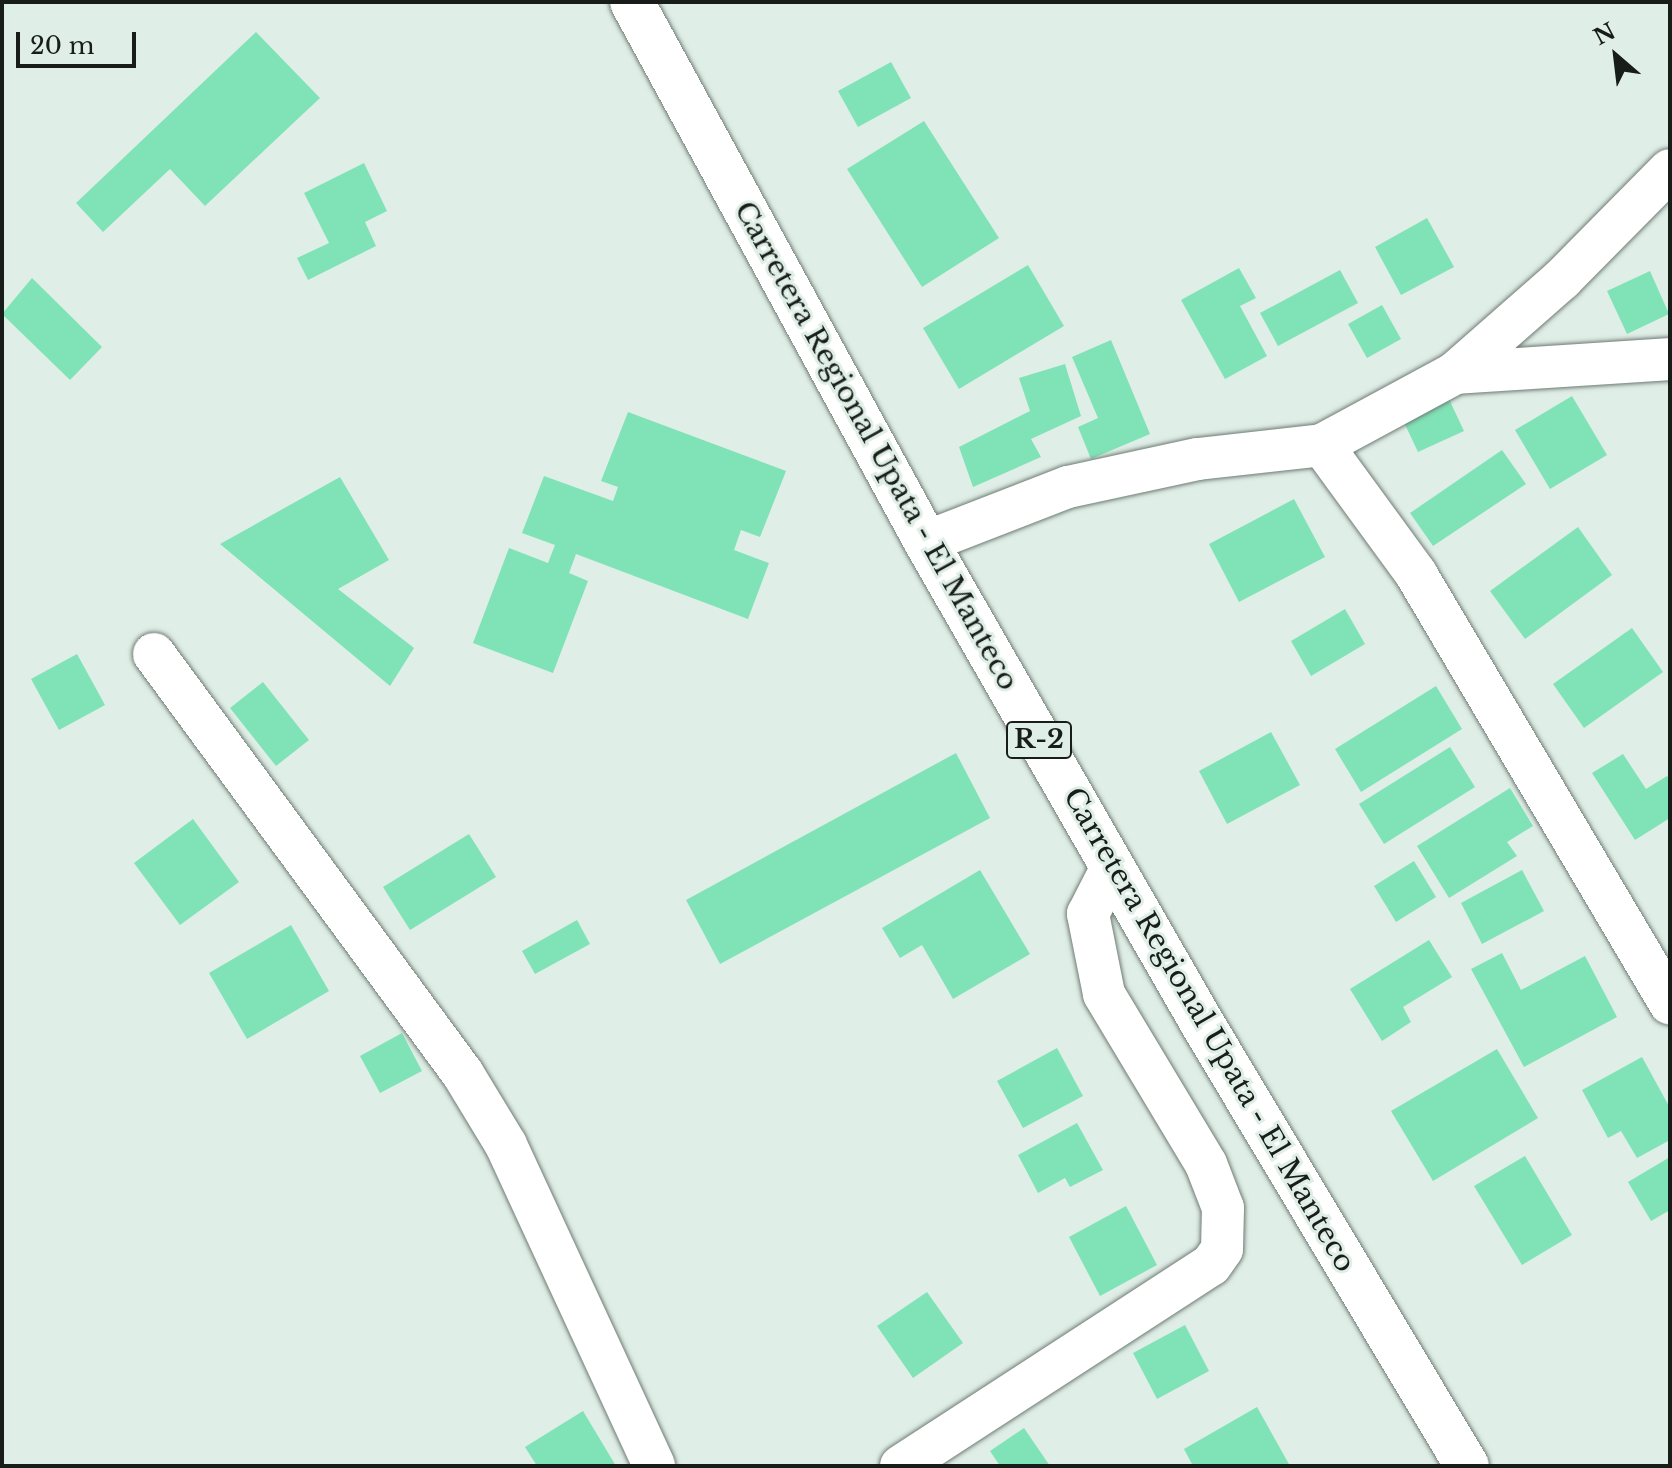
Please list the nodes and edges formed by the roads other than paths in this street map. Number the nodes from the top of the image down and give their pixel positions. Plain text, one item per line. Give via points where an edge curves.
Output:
1 (632, 2) edge
2 (1670, 170) edge
3 (1670, 359) edge
4 (1455, 373) junction
5 (1322, 445) junction
6 (926, 542) junction
7 (154, 654) dead end
8 (1112, 867) junction
9 (1670, 1004) edge
10 (654, 1466) edge
11 (901, 1466) edge
12 (1467, 1466) edge

1 - 6 main road, Carretera Regional Upata - El Manteco / R-2
2 - 4 street via 1562,279
3 - 4 street
4 - 5 street
5 - 6 street via 1198,459 1068,487
5 - 9 street via 1416,574
6 - 8 main road, Carretera Regional Upata - El Manteco / R-2
7 - 10 street via 463,1074 506,1145
8 - 11 street via 1088,914 1104,994 1206,1164 1223,1208 1222,1249 1211,1265
8 - 12 main road, Carretera Regional Upata - El Manteco / R-2

